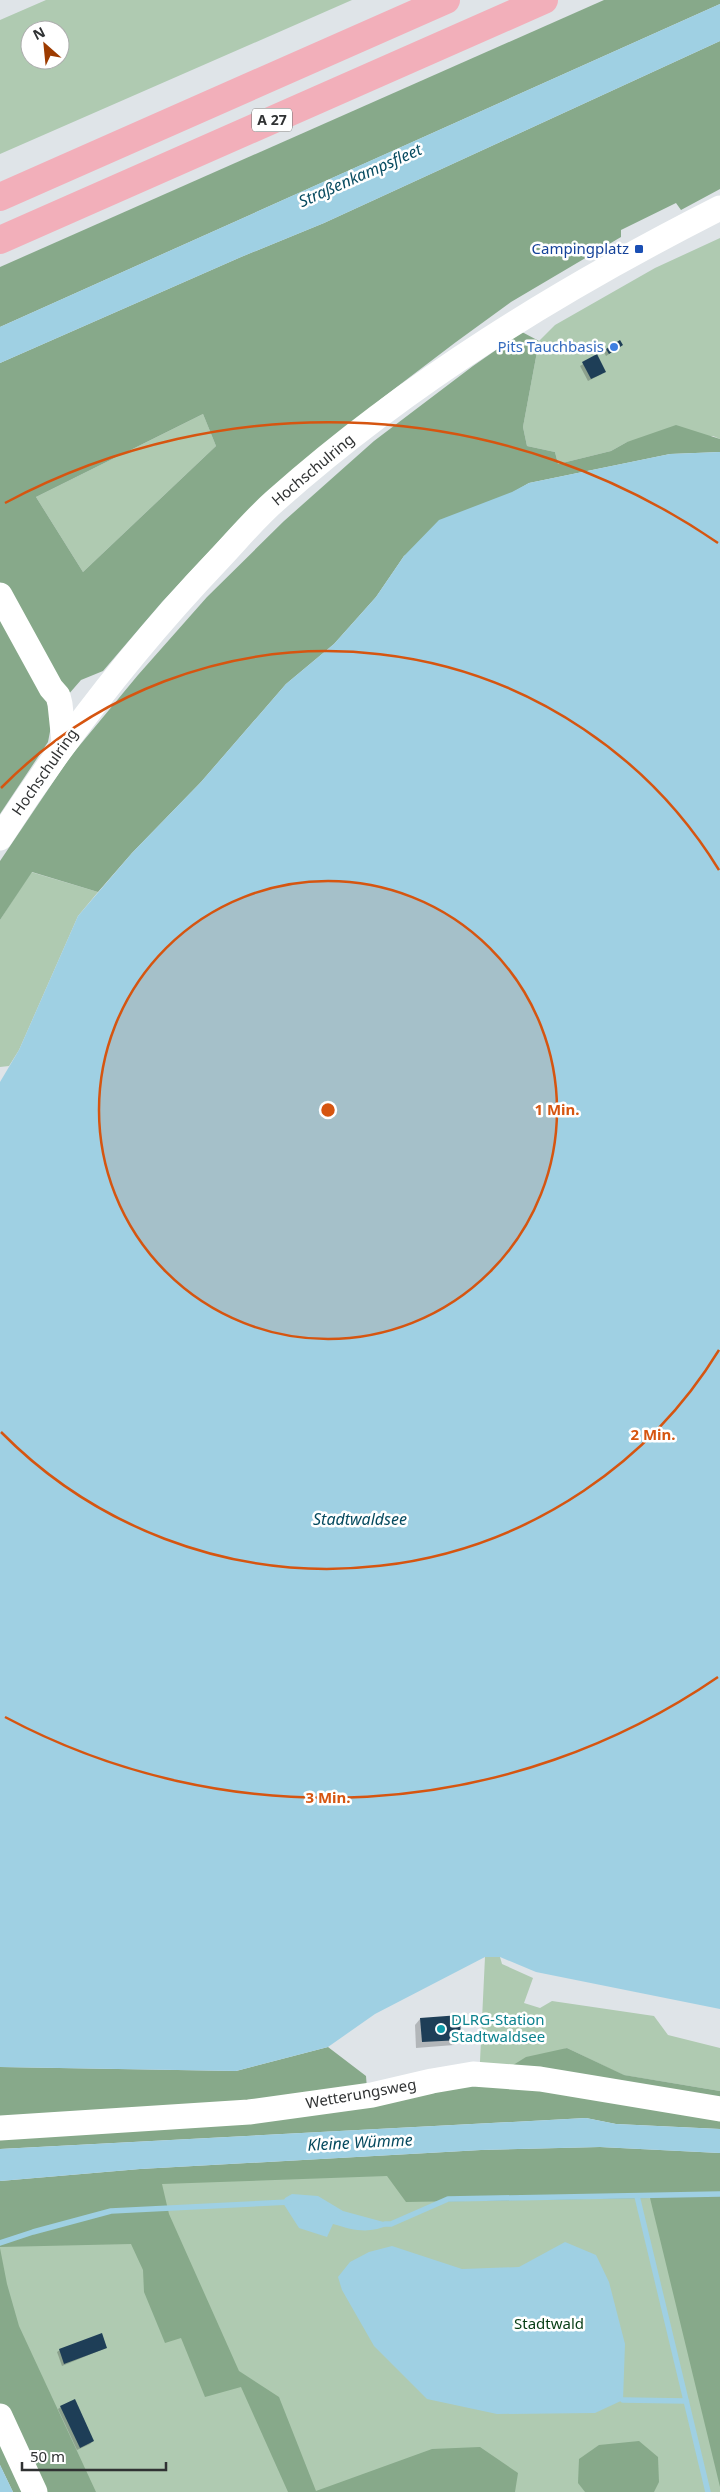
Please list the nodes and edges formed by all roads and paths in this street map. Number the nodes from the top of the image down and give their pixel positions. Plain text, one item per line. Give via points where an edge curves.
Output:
1 (446, 0) edge
2 (544, 0) edge
3 (0, 197) edge
4 (720, 208) edge
5 (0, 240) edge
6 (0, 595) edge
7 (103, 694) junction
8 (58, 696) junction
9 (64, 742) junction
10 (0, 838) edge
11 (720, 2109) edge
12 (0, 2128) edge
13 (0, 2416) edge
14 (35, 2492) edge

1 - 3 highway, A 27
2 - 5 highway, A 27
4 - 7 street, Hochschulring via 565,291 474,348 373,420 275,500 180,600
6 - 8 street
7 - 8 street
7 - 9 street, Hochschulring
8 - 9 street
9 - 10 street, Hochschulring
11 - 12 street, Wetterungsweg via 540,2078 473,2074 372,2096 250,2112
13 - 14 street

